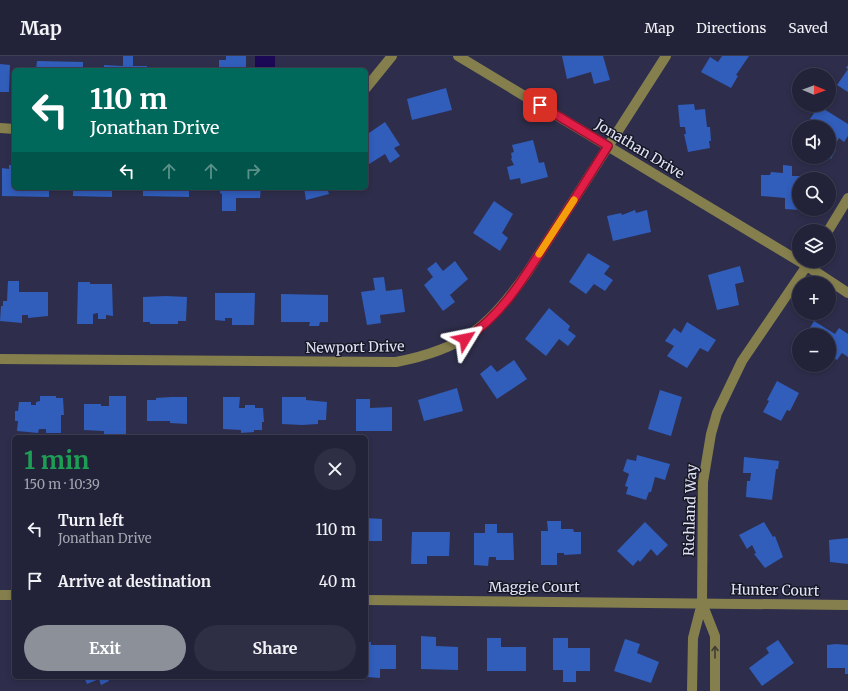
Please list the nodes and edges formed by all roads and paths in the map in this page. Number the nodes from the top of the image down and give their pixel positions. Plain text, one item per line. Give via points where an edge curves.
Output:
1 (392, 56) edge
2 (458, 56) edge
3 (666, 56) edge
4 (368, 86) edge
5 (0, 128) edge
6 (12, 128) edge
7 (608, 146) junction
8 (848, 198) edge
9 (832, 224) edge
10 (792, 255) edge
11 (805, 268) edge
12 (814, 268) edge
13 (848, 293) edge
14 (0, 359) edge
15 (0, 595) edge
16 (12, 595) edge
17 (368, 600) edge
18 (702, 603) junction
19 (848, 605) edge
20 (692, 691) edge
21 (715, 691) edge

1 - 4 street
2 - 7 street, Jonathan Drive
3 - 7 street, Newport Drive
5 - 6 street
7 - 10 street, Jonathan Drive
7 - 14 street, Newport Drive via 528,273 498,311 465,339 431,354 396,362
8 - 9 street
11 - 18 street, Richland Way via 742,361 717,413 703,482
12 - 13 street, Jonathan Drive
15 - 16 street
17 - 18 street, Maggie Court
18 - 19 street, Hunter Court
18 - 20 street, Richland Way via 693,638
21 -> 18 street via 715,636

